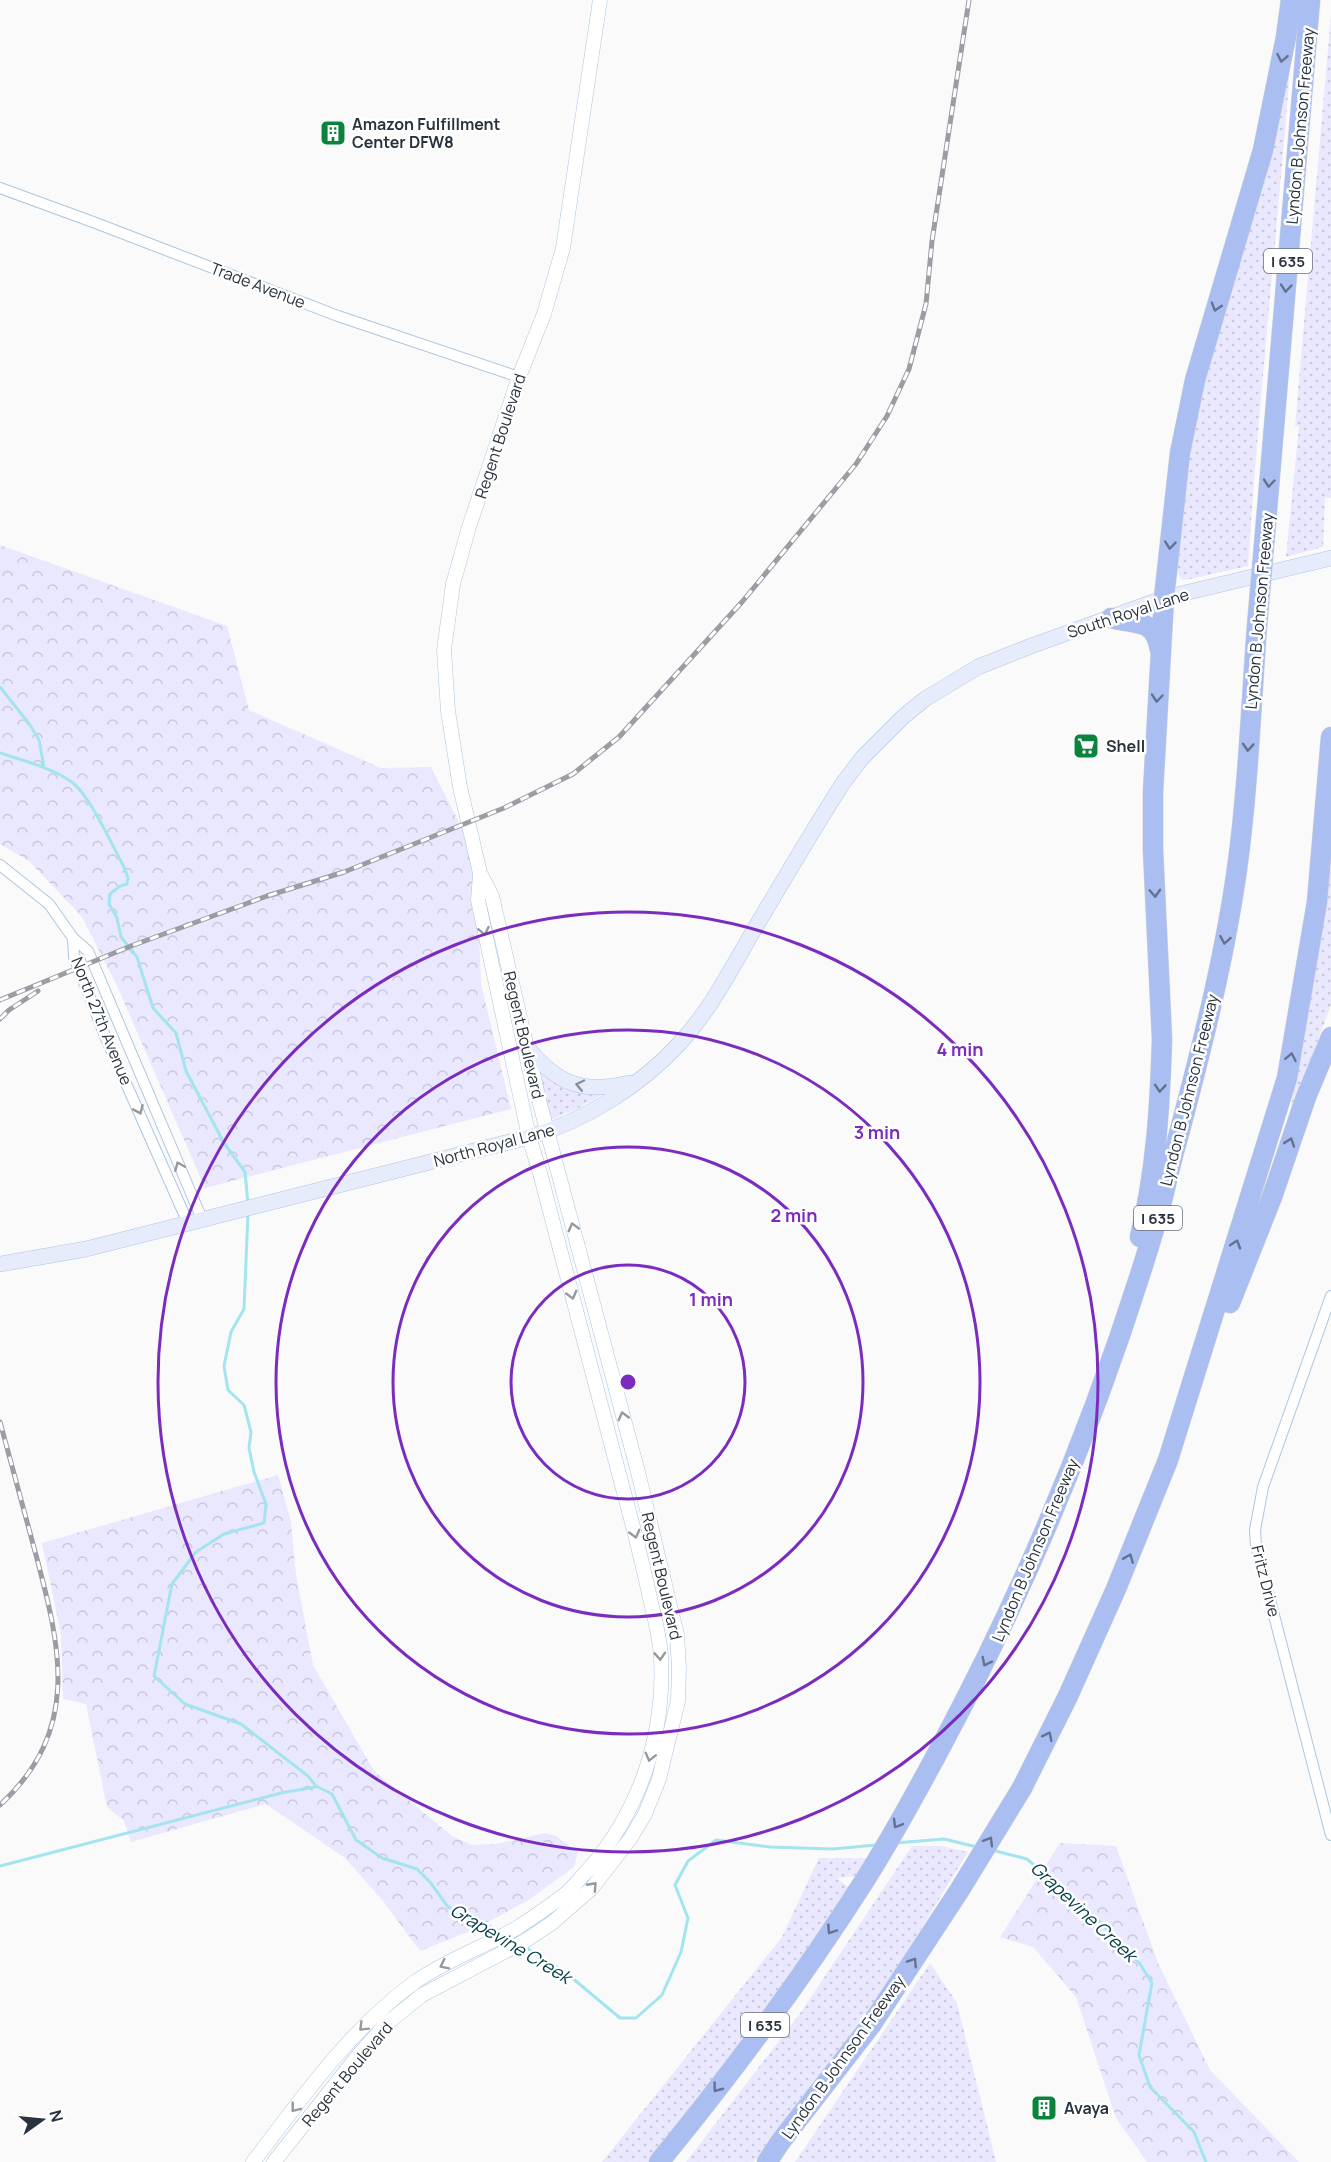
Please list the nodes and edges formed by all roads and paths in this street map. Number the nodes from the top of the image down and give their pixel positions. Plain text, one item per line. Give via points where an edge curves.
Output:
1 (600, 0) edge
2 (1291, 0) edge
3 (1310, 0) edge
4 (0, 188) edge
5 (519, 377) junction
6 (1331, 558) edge
7 (1164, 598) junction
8 (1111, 618) junction
9 (1031, 646) joint
10 (1161, 654) junction
11 (1331, 737) edge
12 (0, 865) edge
13 (480, 873) junction
14 (73, 938) junction
15 (121, 1028) junction
16 (105, 1035) junction
17 (1331, 1037) edge
18 (527, 1047) junction
19 (637, 1081) junction
20 (548, 1132) junction
21 (529, 1137) junction
22 (195, 1221) junction
23 (0, 1264) edge
24 (1331, 1296) edge
25 (1095, 1408) junction
26 (1168, 1460) junction
27 (1331, 1835) edge
28 (604, 1862) junction
29 (570, 1899) junction
30 (253, 2162) edge
31 (274, 2162) edge
32 (659, 2162) edge
33 (768, 2162) edge

1 - 5 street, Regent Boulevard via 563,248 544,314
2 -> 7 highway via 1263,150 1186,420
3 -> 25 highway, Lyndon B Johnson Freeway / I 635, bridge via 1237,870 1195,1077 1158,1218
4 - 5 street, Trade Avenue via 336,315
5 - 13 street, Regent Boulevard via 453,584 444,650 448,711 460,787
6 - 7 main road, South Royal Lane
7 - 8 main road, South Royal Lane
7 - 10 highway
8 - 9 main road, South Royal Lane
8 - 10 highway via 1141,622 1152,629
9 - 19 main road, North Royal Lane via 978,668 925,699 862,758 818,821 707,1010 678,1045
10 -> 25 highway via 1153,792 1162,1039 1156,1141 1141,1231
26 -> 11 highway, Lyndon B Johnson Freeway via 1287,1078 1317,902
12 - 14 street via 49,904
13 - 18 street, Regent Boulevard via 492,896
13 -> 21 street, Regent Boulevard via 478,900
14 - 15 street, North 27th Avenue via 88,951
14 - 16 street, North 27th Avenue via 74,957
15 - 16 street
22 -> 15 street, North 27th Avenue
16 -> 22 street, North 27th Avenue
26 -> 17 highway
19 -> 18 main road via 605,1088 573,1084 549,1071
18 - 20 street, Regent Boulevard
19 - 20 main road, North Royal Lane via 597,1108
20 - 21 main road, North Royal Lane
28 -> 20 street, Regent Boulevard via 630,1839 645,1814 661,1772 678,1701 677,1635
21 - 22 main road, North Royal Lane
21 -> 28 street, Regent Boulevard via 637,1542 661,1654 660,1700 648,1764
22 - 23 main road, North Royal Lane via 86,1249
24 - 27 street, Fritz Drive via 1263,1487 1255,1530
25 -> 32 highway, Lyndon B Johnson Freeway / I 635 via 988,1657 864,1882 776,2010
33 -> 26 highway, Lyndon B Johnson Freeway via 871,2025 1022,1788 1116,1589
28 - 29 street, Regent Boulevard
29 -> 30 street, Regent Boulevard via 433,1970 377,2013 344,2046
29 - 31 street, Regent Boulevard via 552,1923 422,1995 385,2025

